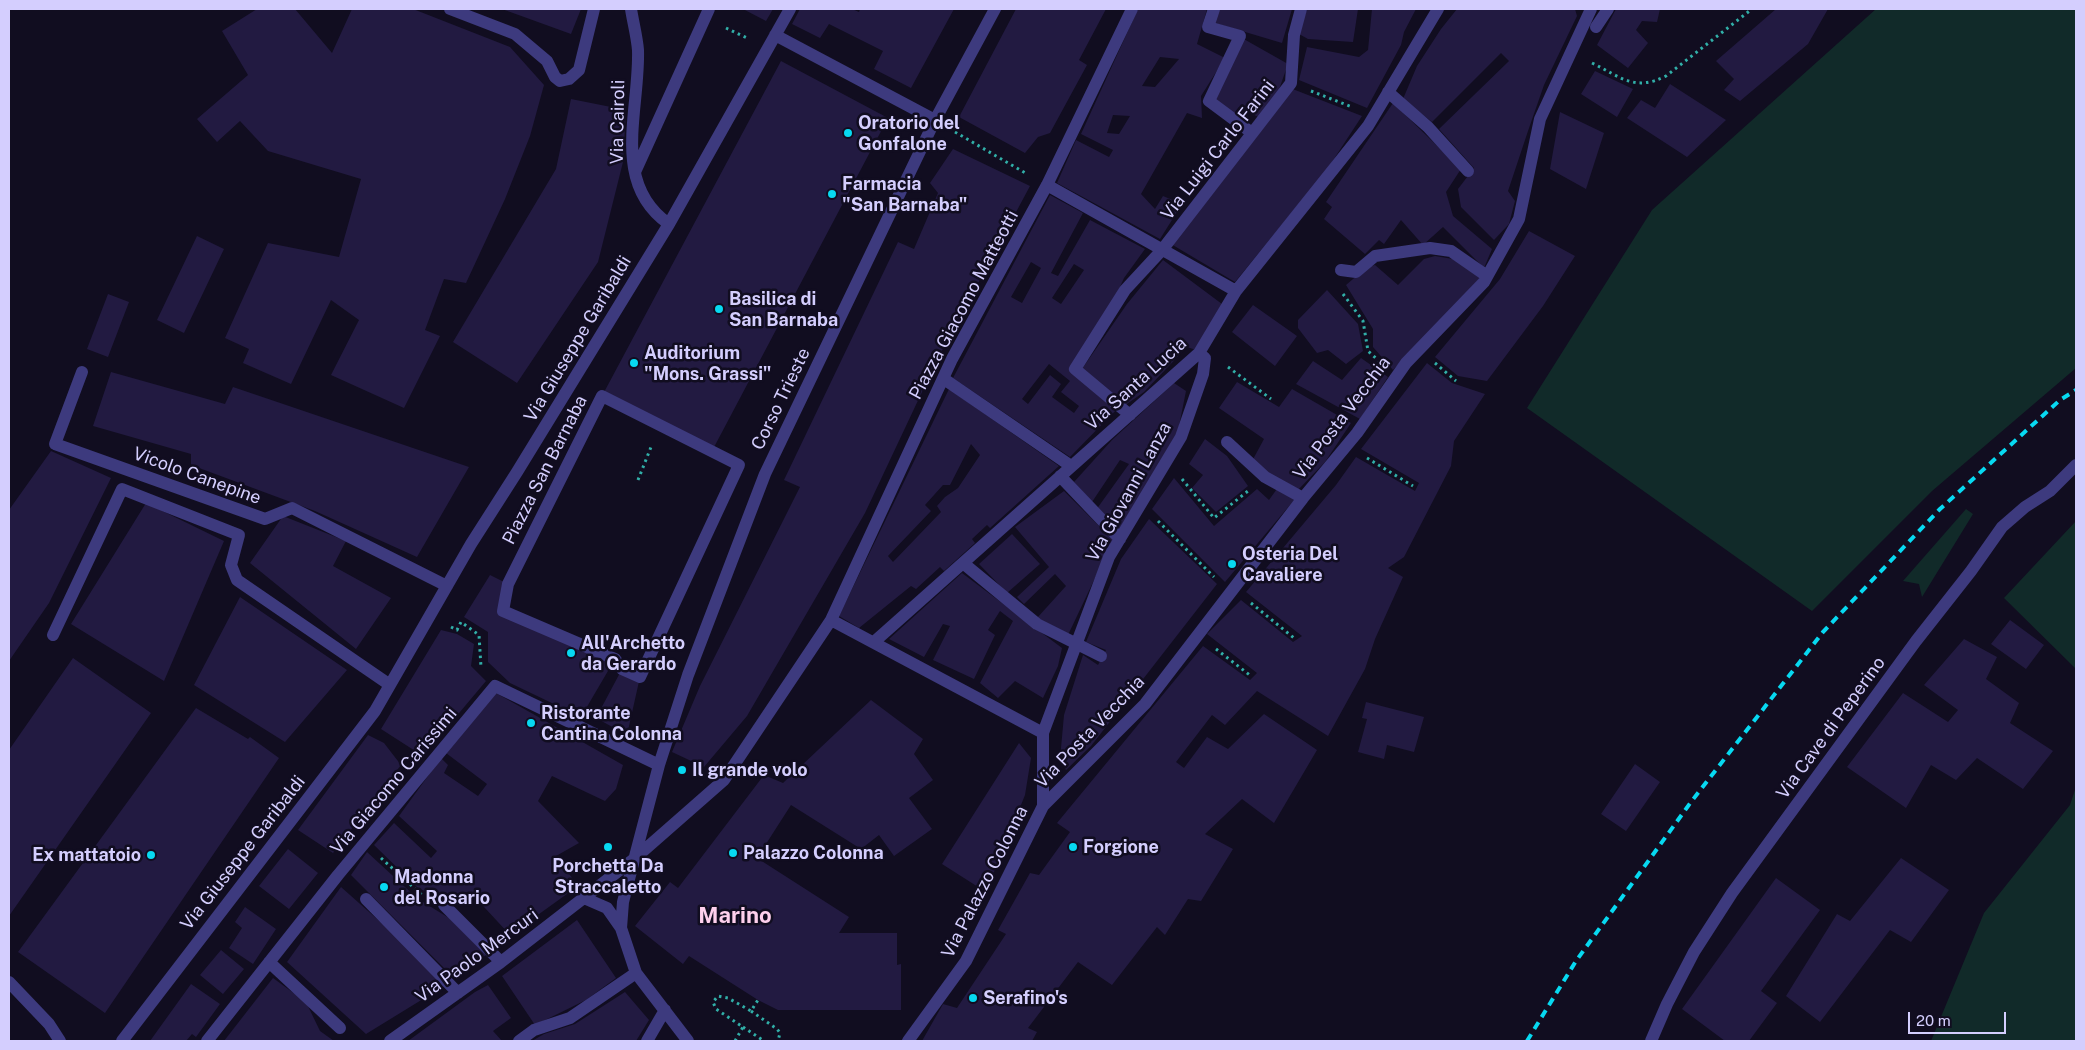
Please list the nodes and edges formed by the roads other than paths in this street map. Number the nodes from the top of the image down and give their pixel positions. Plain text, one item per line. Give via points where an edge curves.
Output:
1 (450, 9) edge
2 (594, 9) edge
3 (631, 9) edge
4 (709, 9) edge
5 (790, 9) edge
6 (995, 9) edge
7 (1132, 9) edge
8 (1214, 9) edge
9 (1301, 9) edge
10 (1438, 9) edge
11 (1608, 9) edge
12 (1588, 10) edge
13 (1596, 27) dead end
14 (775, 35) junction
15 (1388, 92) junction
16 (935, 120) junction
17 (1252, 133) junction
18 (1468, 171) dead end
19 (634, 174) junction
20 (1047, 185) junction
21 (669, 224) junction
22 (1162, 250) junction
23 (1341, 270) dead end
24 (1487, 276) junction
25 (1236, 291) junction
26 (1202, 358) junction
27 (82, 372) dead end
28 (944, 379) junction
29 (1130, 415) junction
30 (659, 425) joint
31 (1226, 442) dead end
32 (1071, 466) junction
33 (2076, 466) edge
34 (1060, 476) junction
35 (1303, 498) junction
36 (1120, 540) junction
37 (963, 563) junction
38 (447, 586) junction
39 (831, 620) junction
40 (52, 635) dead end
41 (874, 642) junction
42 (1077, 645) junction
43 (1101, 656) dead end
44 (390, 685) junction
45 (1043, 733) junction
46 (659, 765) junction
47 (724, 780) joint
48 (1043, 806) junction
49 (634, 859) junction
50 (584, 898) junction
51 (366, 899) dead end
52 (444, 905) road end
53 (620, 928) junction
54 (269, 962) junction
55 (501, 962) junction
56 (636, 973) junction
57 (9, 982) edge
58 (458, 992) junction
59 (665, 1010) junction
60 (134, 1024) junction
61 (340, 1028) dead end
62 (60, 1041) edge
63 (112, 1041) edge
64 (122, 1041) edge
65 (208, 1041) edge
66 (390, 1041) edge
67 (519, 1041) edge
68 (647, 1041) edge
69 (688, 1041) edge
70 (908, 1041) edge
71 (1651, 1041) edge

1 - 2 street via 515,34 547,61 560,81 569,79 579,70
3 - 19 street, Via Cairoli via 638,50 632,128
4 - 19 street
5 - 14 street, Via Giuseppe Garibaldi
6 - 16 street, Corso Trieste
7 - 20 street, Piazza Giacomo Matteotti
8 - 17 street via 1208,28 1240,36 1209,101
9 - 17 street, Via Luigi Carlo Farini via 1294,34 1291,83
10 - 15 street, Via Santa Lucia
11 - 13 street
12 - 24 street, Via Posta Vecchia via 1540,119 1519,219
14 - 16 street
14 - 21 street, Via Giuseppe Garibaldi
15 - 18 street via 1428,127
15 - 25 street, Via Santa Lucia via 1374,116
16 - 46 street, Corso Trieste via 765,474 688,675
17 - 22 street, Via Luigi Carlo Farini
19 - 21 street, Via Cairoli via 643,198 654,214
20 - 22 street
20 - 28 street, Piazza Giacomo Matteotti
21 - 38 street, Via Giuseppe Garibaldi
22 - 25 street
22 - 29 street, Via Luigi Carlo Farini via 1125,290 1075,369
23 - 24 street via 1356,272 1375,256 1430,248 1451,251
24 - 35 street, Via Posta Vecchia via 1406,363
25 - 26 street, Via Santa Lucia
26 - 29 street, Via Santa Lucia
26 - 36 street, Via Giovanni Lanza via 1181,437
27 - 38 street, Vicolo Canepine via 55,444 265,519 292,508
28 - 32 street
28 - 39 street, Piazza Giacomo Matteotti
29 - 32 street, Via Santa Lucia
30 - 30 street, Piazza San Barnaba via 602,396 508,584 503,612 615,660 622,669 640,677 739,465
31 - 35 street via 1265,477
32 - 34 street, Via Santa Lucia
33 - 71 street, Via Cave di Peperino via 2002,527 1920,635 1732,893 1694,952
34 - 36 street
34 - 37 street, Via Santa Lucia
35 - 48 street, Via Posta Vecchia via 1145,704
36 - 42 street, Via Giovanni Lanza via 1110,557
37 - 41 street, Via Santa Lucia
37 - 42 street via 1037,624
38 - 44 street, Via Giuseppe Garibaldi
39 - 41 street
39 - 47 street, Piazza Giacomo Matteotti
40 - 44 street via 122,489 239,535 231,565 237,580
41 - 45 street
42 - 43 street
42 - 45 street, Via Giovanni Lanza
44 - 60 street, Via Giuseppe Garibaldi via 375,712
45 - 48 street, Via Palazzo Colonna
46 - 49 street, Corso Trieste
46 - 54 street, Via Giacomo Carissimi via 495,686
47 - 49 street, Via Paolo Mercuri
48 - 70 street, Via Palazzo Colonna via 966,961
49 - 50 street, Via Paolo Mercuri
49 - 53 street, Corso Trieste via 622,902
50 - 53 street via 607,908
50 - 55 street, Via Paolo Mercuri
51 - 58 street
52 - 55 street
53 - 56 street
54 - 61 street
54 - 65 street, Via Giacomo Carissimi
55 - 58 street, Via Paolo Mercuri
56 - 59 street
56 - 67 street via 570,1018 534,1030
57 - 62 street via 49,1024
58 - 66 street, Via Paolo Mercuri
59 - 68 street
59 - 69 street
60 - 63 street
60 - 64 street, Via Giuseppe Garibaldi

